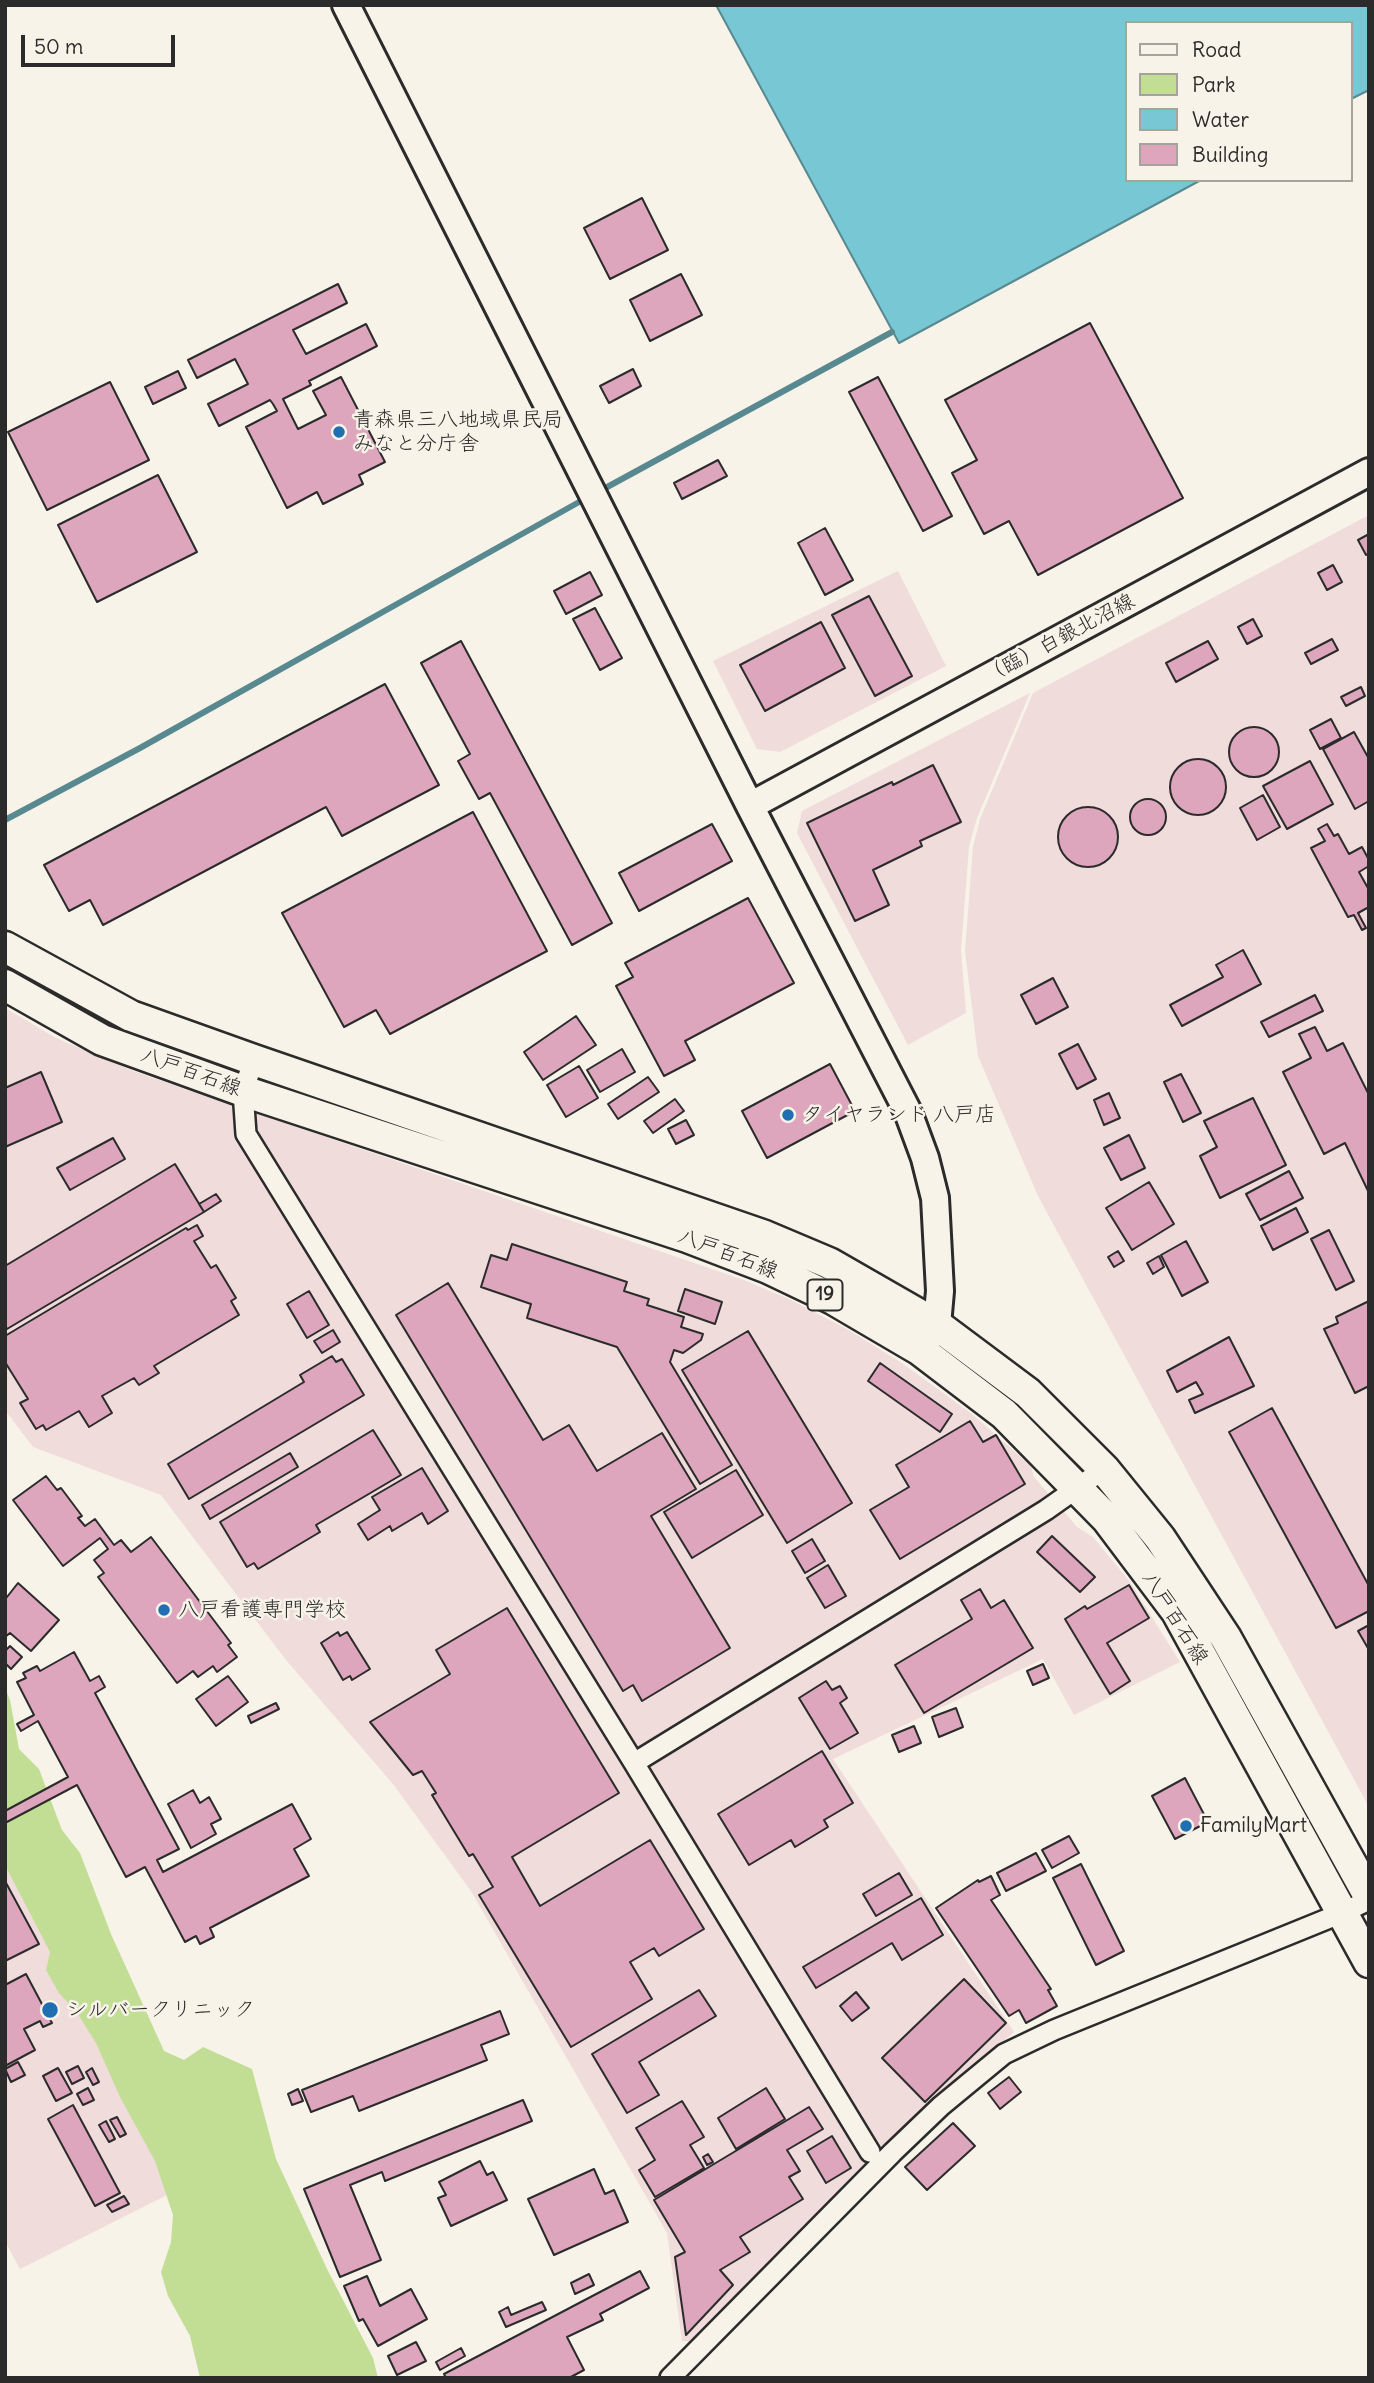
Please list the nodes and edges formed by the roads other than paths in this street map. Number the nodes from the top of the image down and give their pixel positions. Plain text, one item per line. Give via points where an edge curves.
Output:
1 (346, 5) edge
2 (1369, 472) edge
3 (750, 806) junction
4 (5, 947) edge
5 (5, 985) edge
6 (254, 1060) junction
7 (243, 1091) junction
8 (937, 1325) junction
9 (920, 1350) junction
10 (1104, 1469) junction
11 (1078, 1489) junction
12 (635, 1763) junction
13 (1369, 1898) edge
14 (1342, 1913) junction
15 (1369, 1962) edge
16 (870, 2152) dead end
17 (670, 2378) edge

1 - 3 street
2 - 3 street, （臨）白銀北沼線
3 - 8 street via 902,1101 925,1158 934,1198 940,1291
4 - 6 main road, 八戸百石線 / 19 via 131,1016
5 - 7 main road, 八戸百石線 / 19 via 102,1040
6 - 7 street
6 - 8 main road, 八戸百石線 / 19 via 765,1236 829,1263
7 - 9 main road, 八戸百石線 / 19 via 687,1237 832,1299
7 - 12 street via 246,1134 276,1186
8 - 9 street
8 - 10 main road, 八戸百石線 / 19 via 1028,1393
9 - 11 main road, 八戸百石線 / 19 via 1004,1414
10 - 11 street
10 - 13 main road, 八戸百石線 / 19 via 1160,1538 1226,1637
11 - 12 street
11 - 14 main road, 八戸百石線 / 19 via 1107,1518 1177,1612
12 - 16 street
13 - 14 street
14 - 15 main road, 八戸百石線 / 19
14 - 17 street via 1004,2054 893,2152

